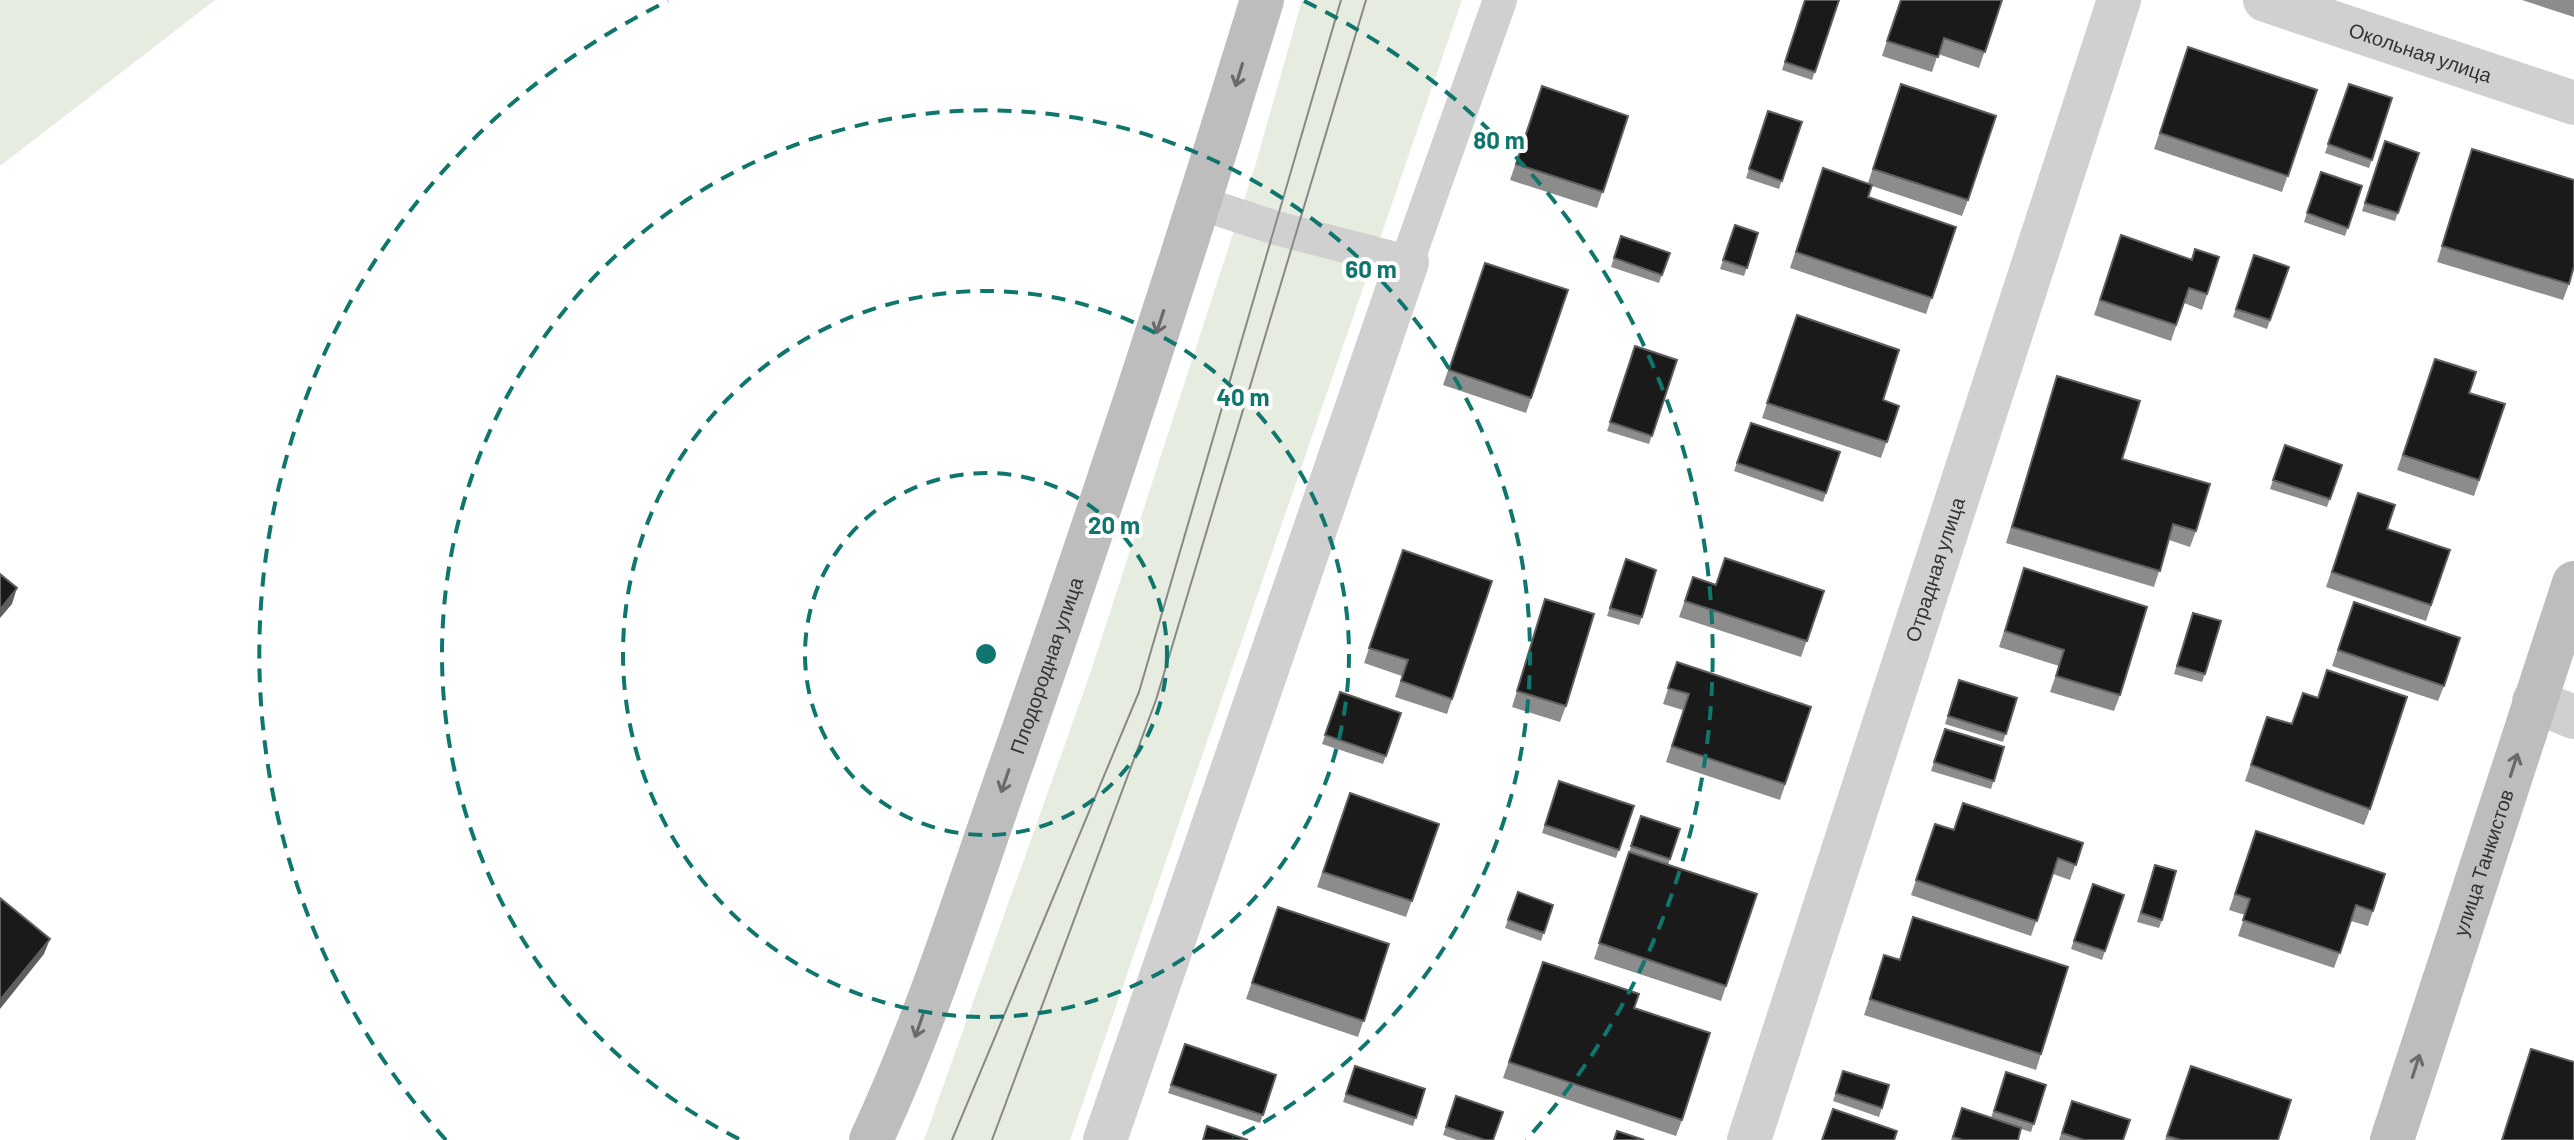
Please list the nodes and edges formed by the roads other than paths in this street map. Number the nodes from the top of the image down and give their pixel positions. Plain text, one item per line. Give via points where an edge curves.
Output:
1 (1262, 0) edge
2 (1500, 0) edge
3 (2119, 0) edge
4 (2265, 0) edge
5 (2574, 103) edge
6 (1200, 203) junction
7 (1407, 262) junction
8 (2574, 583) edge
9 (2534, 701) junction
10 (2574, 717) edge
11 (871, 1140) edge
12 (1105, 1140) edge
13 (1749, 1140) edge
14 (2392, 1140) edge

1 -> 6 main road, Плодородная улица
2 - 7 lane
3 - 13 street, Отрадная улица
4 - 5 street, Окольная улица
6 - 7 lane
6 -> 11 main road, Плодородная улица via 1040,683 903,1073
7 - 12 street
8 - 9 main road, улица Танкистов
9 - 10 street
14 -> 9 main road, улица Танкистов

